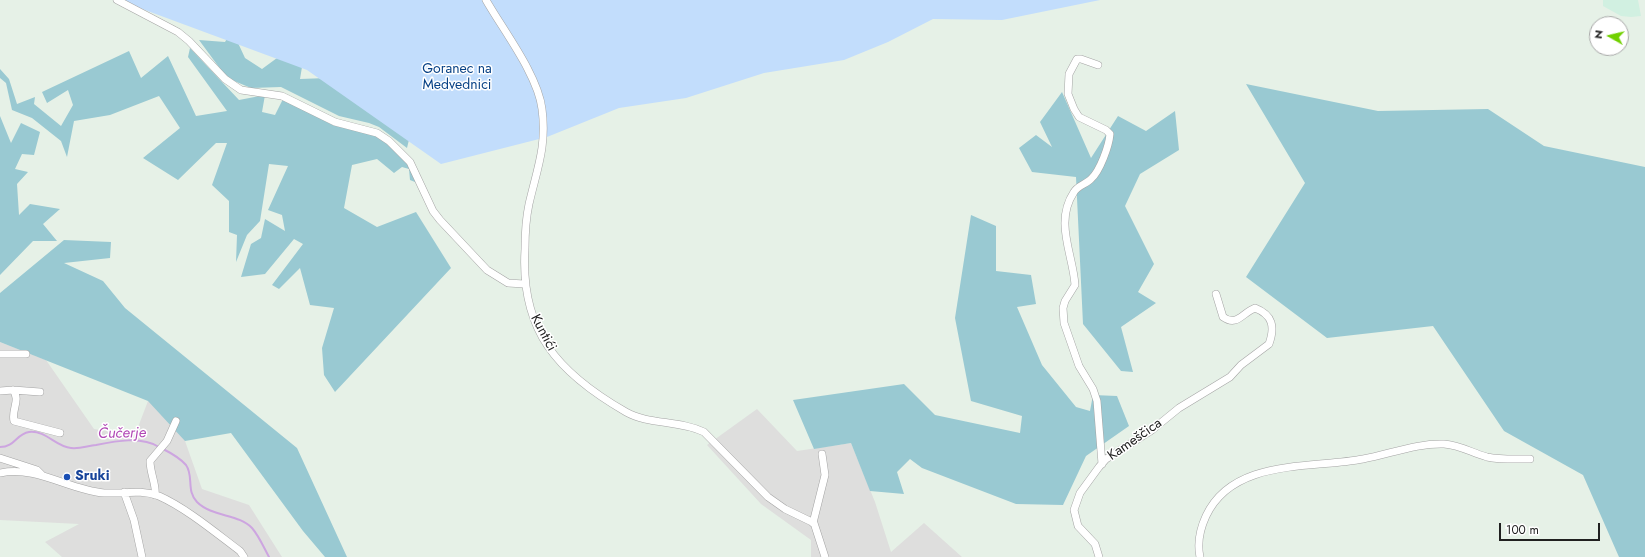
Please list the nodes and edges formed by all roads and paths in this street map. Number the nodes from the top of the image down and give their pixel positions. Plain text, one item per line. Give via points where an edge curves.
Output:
1 (117, 0) edge
2 (486, 0) edge
3 (1098, 65) dead end
4 (524, 284) junction
5 (1216, 294) dead end
6 (0, 354) edge
7 (26, 354) dead end
8 (13, 390) junction
9 (0, 391) edge
10 (40, 392) dead end
11 (176, 421) dead end
12 (60, 433) dead end
13 (822, 454) dead end
14 (0, 458) edge
15 (1530, 459) dead end
16 (1102, 464) junction
17 (0, 472) edge
18 (43, 476) junction
19 (124, 492) junction
20 (154, 495) junction
21 (813, 523) junction
22 (142, 557) edge
23 (244, 557) edge
24 (825, 557) edge
25 (1099, 557) edge
26 (1200, 557) edge

1 - 4 street via 178,32 237,88 252,93 282,96 334,122 377,133 389,141 410,162 433,211 487,270 508,283
2 - 4 street, Kuntići via 524,62 537,88 542,108 543,151 529,204
3 - 16 street via 1077,59 1069,74 1068,94 1079,117 1110,134 1109,143 1097,170 1091,179 1074,191 1068,206 1065,235 1075,285 1063,308 1064,323 1077,360 1097,401
4 - 21 street, Kuntići via 531,310 550,351 588,388 636,417 678,423 704,432 768,497
5 - 16 street, Kameščica via 1223,317 1228,320 1241,318 1255,308 1269,316 1273,322 1269,344 1241,365 1230,377 1179,408
6 - 7 street
8 - 9 street
8 - 10 street
8 - 12 street via 17,398 14,420
11 - 20 street via 167,441 150,461 151,478 156,488
13 - 21 street via 825,475
14 - 18 street via 37,470
15 - 26 street via 1486,457 1456,445 1433,444 1363,459 1268,471 1231,485 1218,496 1201,526 1198,549
16 - 25 street, Kameščica via 1080,493 1074,510 1078,526 1095,544
17 - 18 street
18 - 19 street via 88,490 105,493
19 - 20 street via 142,491
19 - 22 street via 134,520
20 - 23 street via 202,523 240,551
21 - 24 street via 818,531

